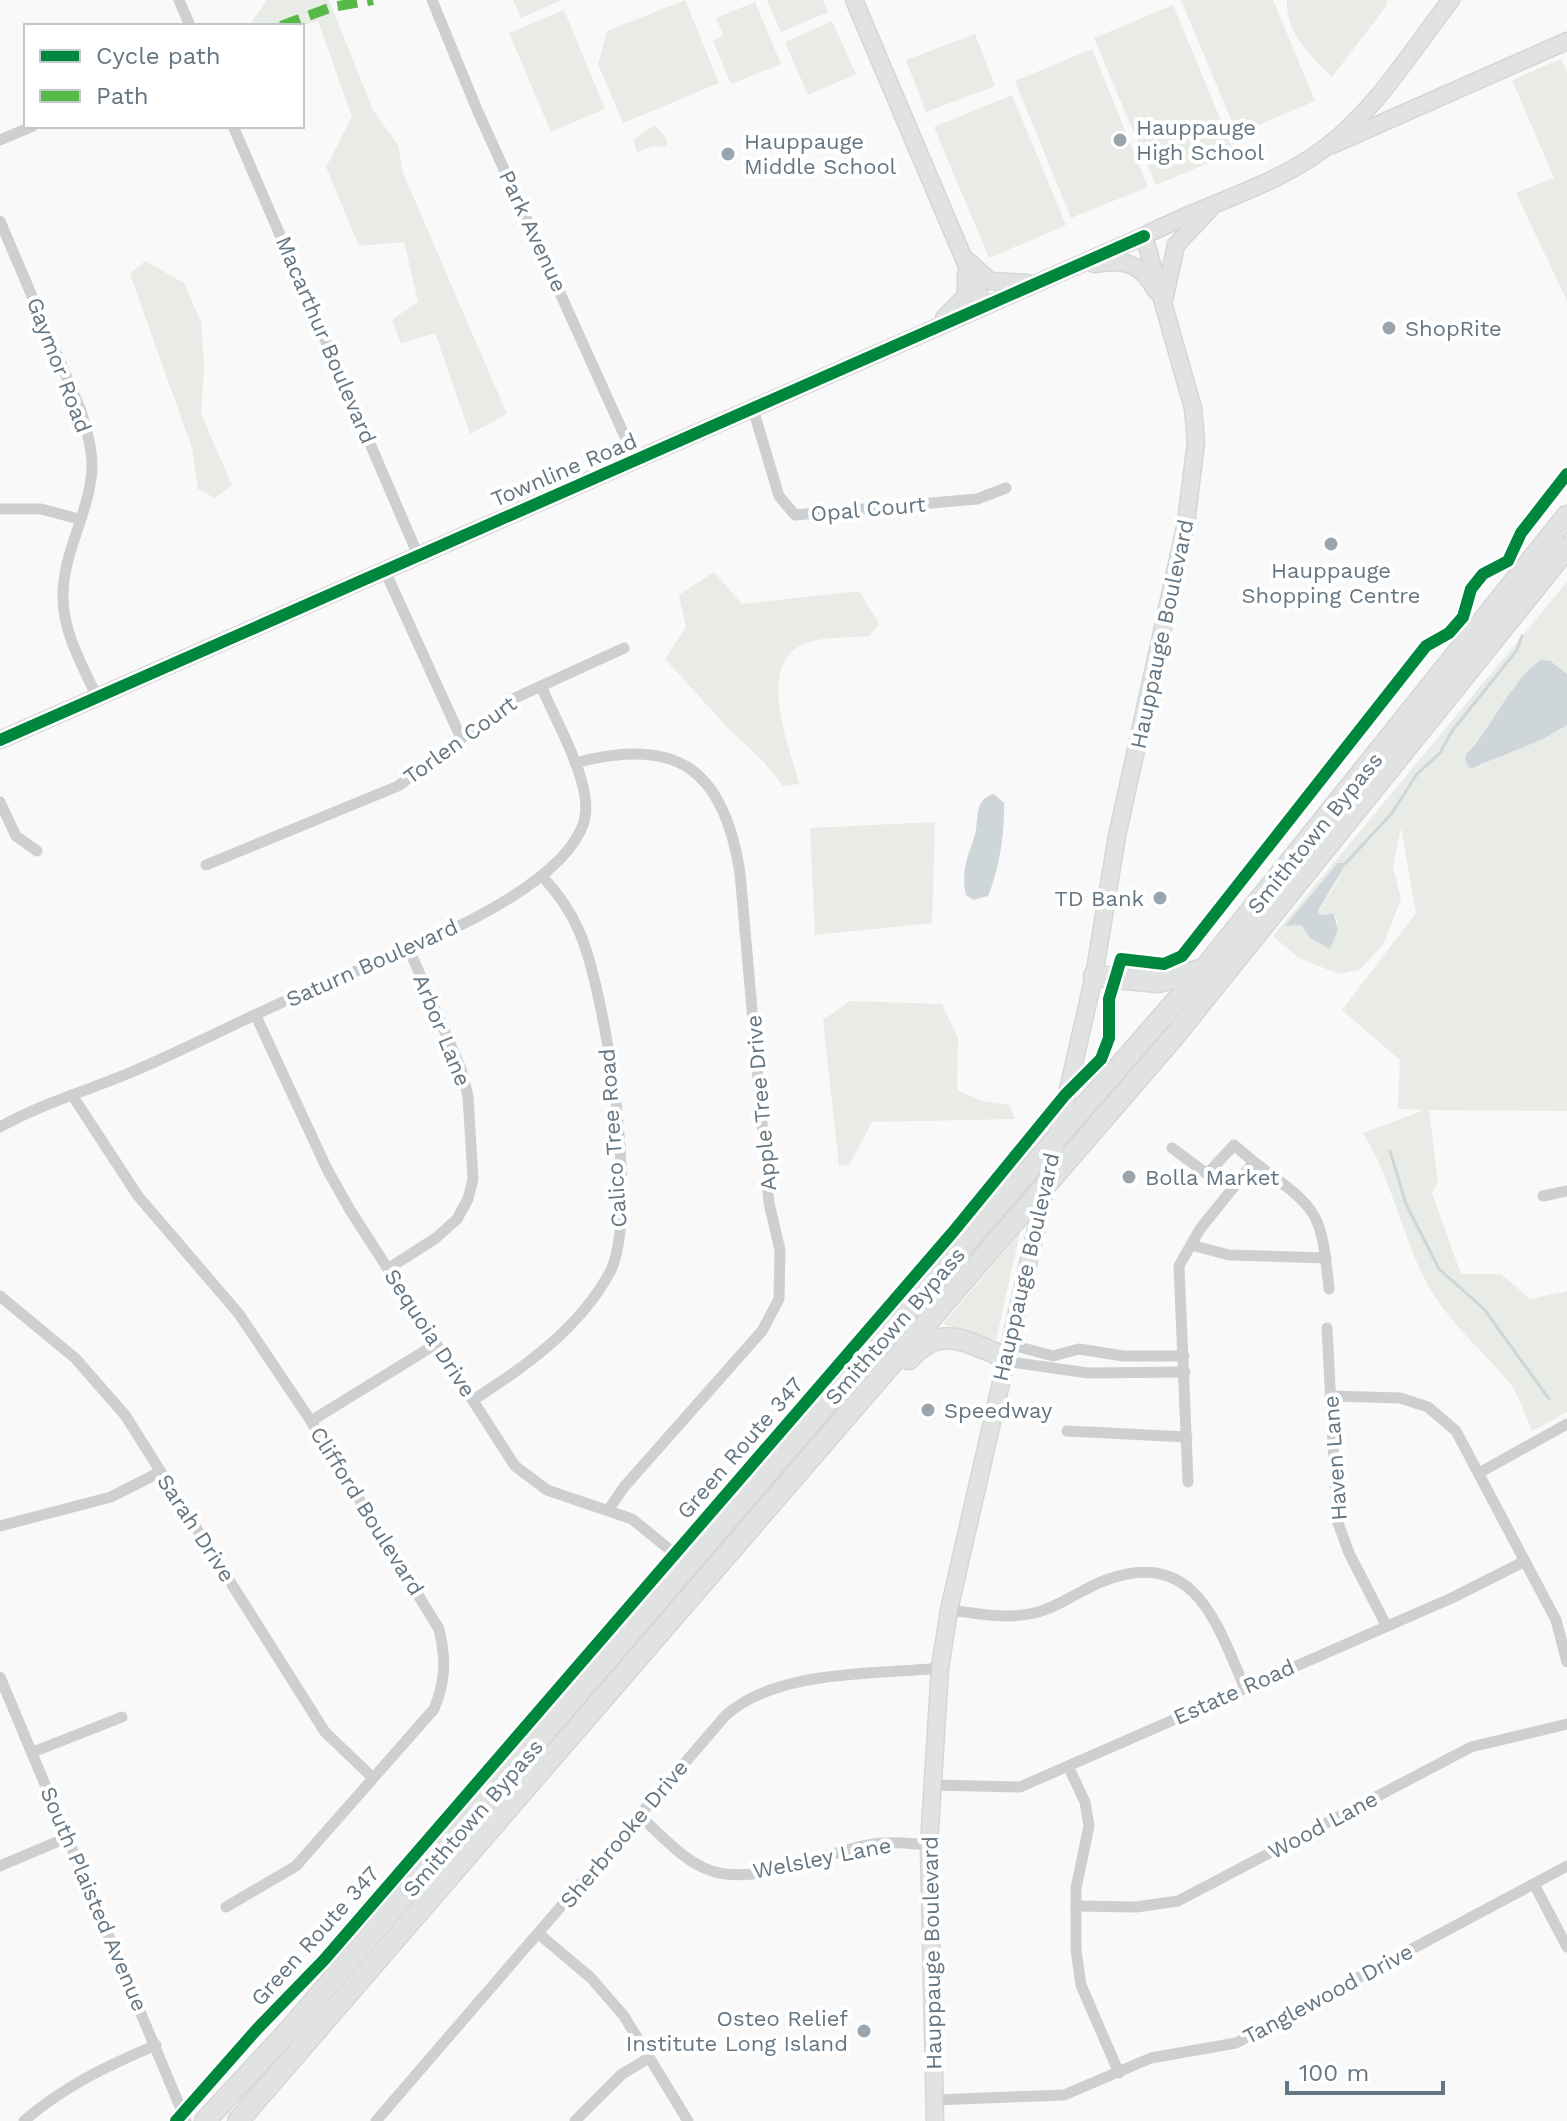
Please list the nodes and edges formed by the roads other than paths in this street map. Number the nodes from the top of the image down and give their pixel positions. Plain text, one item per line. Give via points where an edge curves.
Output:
1 (179, 0) edge
2 (432, 0) edge
3 (854, 0) edge
4 (1451, 0) edge
5 (189, 24) edge
6 (1567, 41) edge
7 (1368, 110) junction
8 (1388, 120) junction
9 (28, 128) edge
10 (234, 128) edge
11 (0, 140) edge
12 (1323, 149) junction
13 (1219, 200) junction
14 (0, 221) edge
15 (1144, 236) junction
16 (960, 250) junction
17 (1077, 267) junction
18 (1044, 281) junction
19 (984, 306) junction
20 (1166, 315) junction
21 (928, 331) junction
22 (753, 409) junction
23 (636, 461) junction
24 (1006, 488) dead end
25 (0, 509) edge
26 (1567, 516) edge
27 (79, 519) junction
28 (1567, 548) edge
29 (418, 555) junction
30 (385, 571) junction
31 (624, 648) dead end
32 (541, 686) junction
33 (97, 697) junction
34 (461, 738) junction
35 (0, 740) edge
36 (575, 763) junction
37 (0, 802) edge
38 (37, 851) dead end
39 (206, 865) dead end
40 (542, 876) junction
41 (408, 947) junction
42 (1205, 968) junction
43 (1094, 976) junction
44 (256, 1016) junction
45 (72, 1095) junction
46 (0, 1127) edge
47 (1056, 1138) junction
48 (1172, 1148) dead end
49 (1254, 1162) junction
50 (1043, 1188) junction
51 (1567, 1191) edge
52 (1543, 1196) dead end
53 (1191, 1245) junction
54 (1326, 1258) junction
55 (389, 1268) junction
56 (1329, 1289) dead end
57 (0, 1296) edge
58 (1327, 1328) dead end
59 (436, 1344) junction
60 (1106, 1352) junction
61 (1006, 1354) junction
62 (1184, 1356) junction
63 (1185, 1372) junction
64 (1104, 1373) junction
65 (1330, 1396) junction
66 (473, 1400) junction
67 (855, 1404) junction
68 (311, 1421) junction
69 (1567, 1424) edge
70 (1067, 1431) dead end
71 (1187, 1437) junction
72 (160, 1472) junction
73 (1479, 1473) junction
74 (1188, 1482) dead end
75 (609, 1509) junction
76 (0, 1526) edge
77 (1525, 1561) junction
78 (690, 1566) junction
79 (949, 1610) junction
80 (1386, 1625) junction
81 (1567, 1662) edge
82 (940, 1668) junction
83 (0, 1677) edge
84 (1244, 1686) junction
85 (122, 1717) dead end
86 (1567, 1724) edge
87 (33, 1752) junction
88 (1069, 1768) junction
89 (372, 1777) junction
90 (934, 1785) junction
91 (639, 1815) junction
92 (66, 1838) junction
93 (929, 1845) junction
94 (0, 1866) edge
95 (1567, 1866) edge
96 (1535, 1886) junction
97 (1076, 1906) junction
98 (226, 1907) dead end
99 (539, 1934) junction
100 (1567, 1947) edge
101 (156, 2045) junction
102 (649, 2058) junction
103 (1119, 2073) junction
104 (934, 2100) junction
105 (24, 2121) edge
106 (186, 2121) edge
107 (205, 2121) edge
108 (238, 2121) edge
109 (376, 2121) edge
110 (575, 2121) edge
111 (688, 2121) edge
112 (935, 2121) edge

1 - 5 street
2 - 23 street, Park Avenue
3 - 16 main road
4 - 7 main road, Townline Road
6 - 8 main road, Townline Road
7 - 8 main road via 1372,120
7 - 12 main road, Townline Road
8 - 12 main road, Townline Road
9 - 11 street
10 - 29 street, Macarthur Boulevard
12 - 13 main road, Townline Road
13 - 15 main road, Townline Road
13 - 20 main road via 1176,245 1165,292
14 - 27 street, Gaymor Road via 85,423 92,467
15 - 17 main road, Townline Road
15 - 20 main road, Hauppauge Boulevard
16 - 18 main road via 990,281
16 - 19 main road
16 - 21 main road via 966,296
17 - 18 main road, Townline Road
17 - 20 main road via 1135,264 1147,275
18 - 19 main road, Townline Road
19 - 21 main road, Townline Road
20 - 43 main road, Hauppauge Boulevard via 1193,408 1196,442 1186,523 1117,836
21 - 22 main road, Townline Road
22 - 23 main road, Townline Road
22 - 24 street, Opal Court via 779,496 795,515 977,499
23 - 29 main road, Townline Road
25 - 27 street via 41,509
26 - 42 highway, Smithtown Bypass
27 - 33 street, Gaymor Road via 63,575 63,603
28 - 50 highway, Smithtown Bypass via 1244,954
29 - 30 main road, Townline Road
30 - 33 main road, Townline Road
30 - 34 street
31 - 32 street, Torlen Court
32 - 34 street, Torlen Court via 515,698
32 - 36 street, Saturn Boulevard
33 - 35 main road, Townline Road
34 - 39 street, Torlen Court via 398,786
36 - 40 street, Saturn Boulevard via 585,796 585,819 568,849
36 - 75 street, Apple Tree Drive via 637,751 663,757 689,770 724,809 740,873 769,1203 782,1279 779,1299 762,1331
37 - 38 street via 16,836
40 - 41 street, Saturn Boulevard via 476,917
40 - 66 street, Calico Tree Road via 579,931 613,1068 620,1246 609,1274 570,1324 521,1369
41 - 44 street, Saturn Boulevard
41 - 55 street, Arbor Lane via 461,1069 468,1096 473,1179 457,1219
42 - 43 highway via 1159,982
42 - 47 highway, Smithtown Bypass
43 - 47 main road, Hauppauge Boulevard
44 - 45 street, Saturn Boulevard
44 - 55 street, Sequoia Drive via 327,1169
45 - 46 street, Saturn Boulevard
45 - 68 street, Clifford Boulevard via 138,1196 239,1314
47 - 50 main road, Hauppauge Boulevard
47 - 78 highway, Smithtown Bypass
48 - 49 street via 1207,1174 1234,1145
49 - 53 street
49 - 54 street via 1316,1214
50 - 61 main road, Hauppauge Boulevard
50 - 67 highway, Smithtown Bypass
51 - 52 street
53 - 54 street via 1229,1255
53 - 62 street via 1179,1266
54 - 56 street
55 - 59 street, Sequoia Drive
57 - 72 street, Sarah Drive via 104,1388
58 - 65 street, Haven Lane
59 - 66 street, Sequoia Drive
59 - 68 street
60 - 61 street
60 - 62 street
60 - 64 street
61 - 64 street
61 - 67 highway via 960,1339 926,1341 867,1401
61 - 79 main road, Hauppauge Boulevard
62 - 63 street
63 - 64 street
63 - 71 street
65 - 73 street via 1400,1398 1428,1407 1456,1431
65 - 80 street, Haven Lane via 1337,1520
66 - 75 street, Sequoia Drive via 527,1479
67 - 108 highway, Smithtown Bypass
68 - 89 street, Clifford Boulevard via 439,1629 445,1658 444,1685 434,1709
69 - 73 street
70 - 71 street
71 - 74 street
72 - 76 street via 111,1497
72 - 89 street, Sarah Drive via 325,1732
73 - 77 street
75 - 78 street, Sequoia Drive via 643,1526
77 - 80 street, Estate Road
77 - 81 street via 1556,1620
78 - 107 highway, Smithtown Bypass
79 - 82 main road, Hauppauge Boulevard
79 - 84 street via 1007,1617 1035,1613 1106,1580 1162,1573 1194,1590 1211,1613
80 - 84 street, Estate Road
82 - 90 main road, Hauppauge Boulevard
82 - 91 street, Sherbrooke Drive via 779,1684 760,1691 726,1715
83 - 87 street, South Plaisted Avenue
84 - 88 street, Estate Road
85 - 87 street
86 - 97 street, Wood Lane via 1471,1747 1178,1901
87 - 92 street, South Plaisted Avenue
88 - 90 street, Estate Road via 1005,1789
88 - 97 street via 1085,1802 1089,1826
89 - 98 street, Clifford Boulevard via 296,1866
90 - 93 main road, Hauppauge Boulevard
91 - 93 street, Welsley Lane via 691,1860 710,1871 734,1875 867,1845
91 - 99 street, Sherbrooke Drive
92 - 94 street
92 - 101 street, South Plaisted Avenue
93 - 104 main road, Hauppauge Boulevard
95 - 96 street, Tanglewood Drive
96 - 100 street
96 - 103 street, Tanglewood Drive via 1236,2043 1166,2054
97 - 103 street via 1081,1985
99 - 102 street via 591,1978 624,2016
99 - 109 street, Sherbrooke Drive
101 - 105 street via 83,2077
101 - 106 street, South Plaisted Avenue
102 - 110 street via 622,2074
102 - 111 street
103 - 104 street, Tanglewood Drive via 1080,2090 1042,2098
104 - 112 main road, Hauppauge Boulevard

